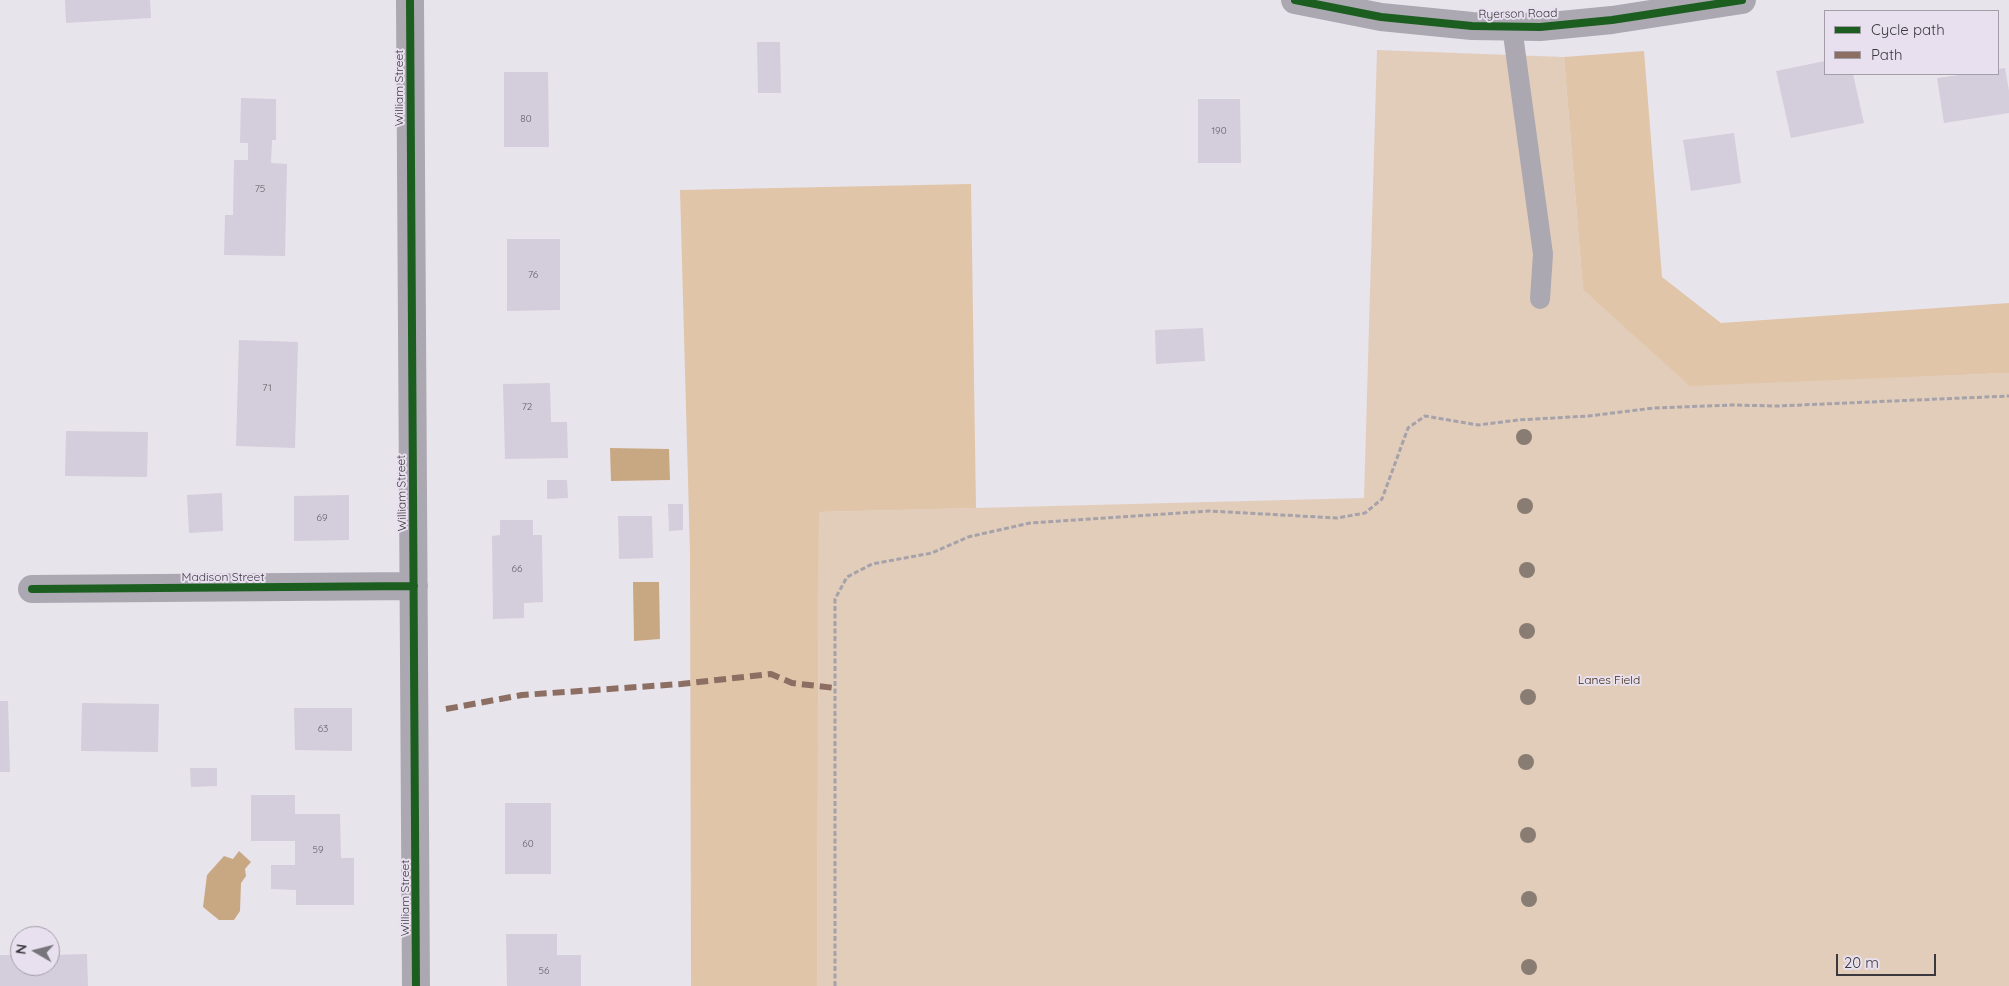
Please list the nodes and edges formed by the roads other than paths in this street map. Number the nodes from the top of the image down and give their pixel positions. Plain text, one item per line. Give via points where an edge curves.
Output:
1 (410, 0) edge
2 (1296, 0) edge
3 (1742, 0) edge
4 (1512, 27) junction
5 (1540, 299) dead end
6 (414, 586) junction
7 (32, 589) dead end
8 (416, 986) edge

1 - 6 street, William Street
2 - 4 street, Ryerson Road via 1380,17
3 - 4 street, Ryerson Road via 1612,20
4 - 5 lane via 1544,254
6 - 7 street, Madison Street
6 - 8 street, William Street

